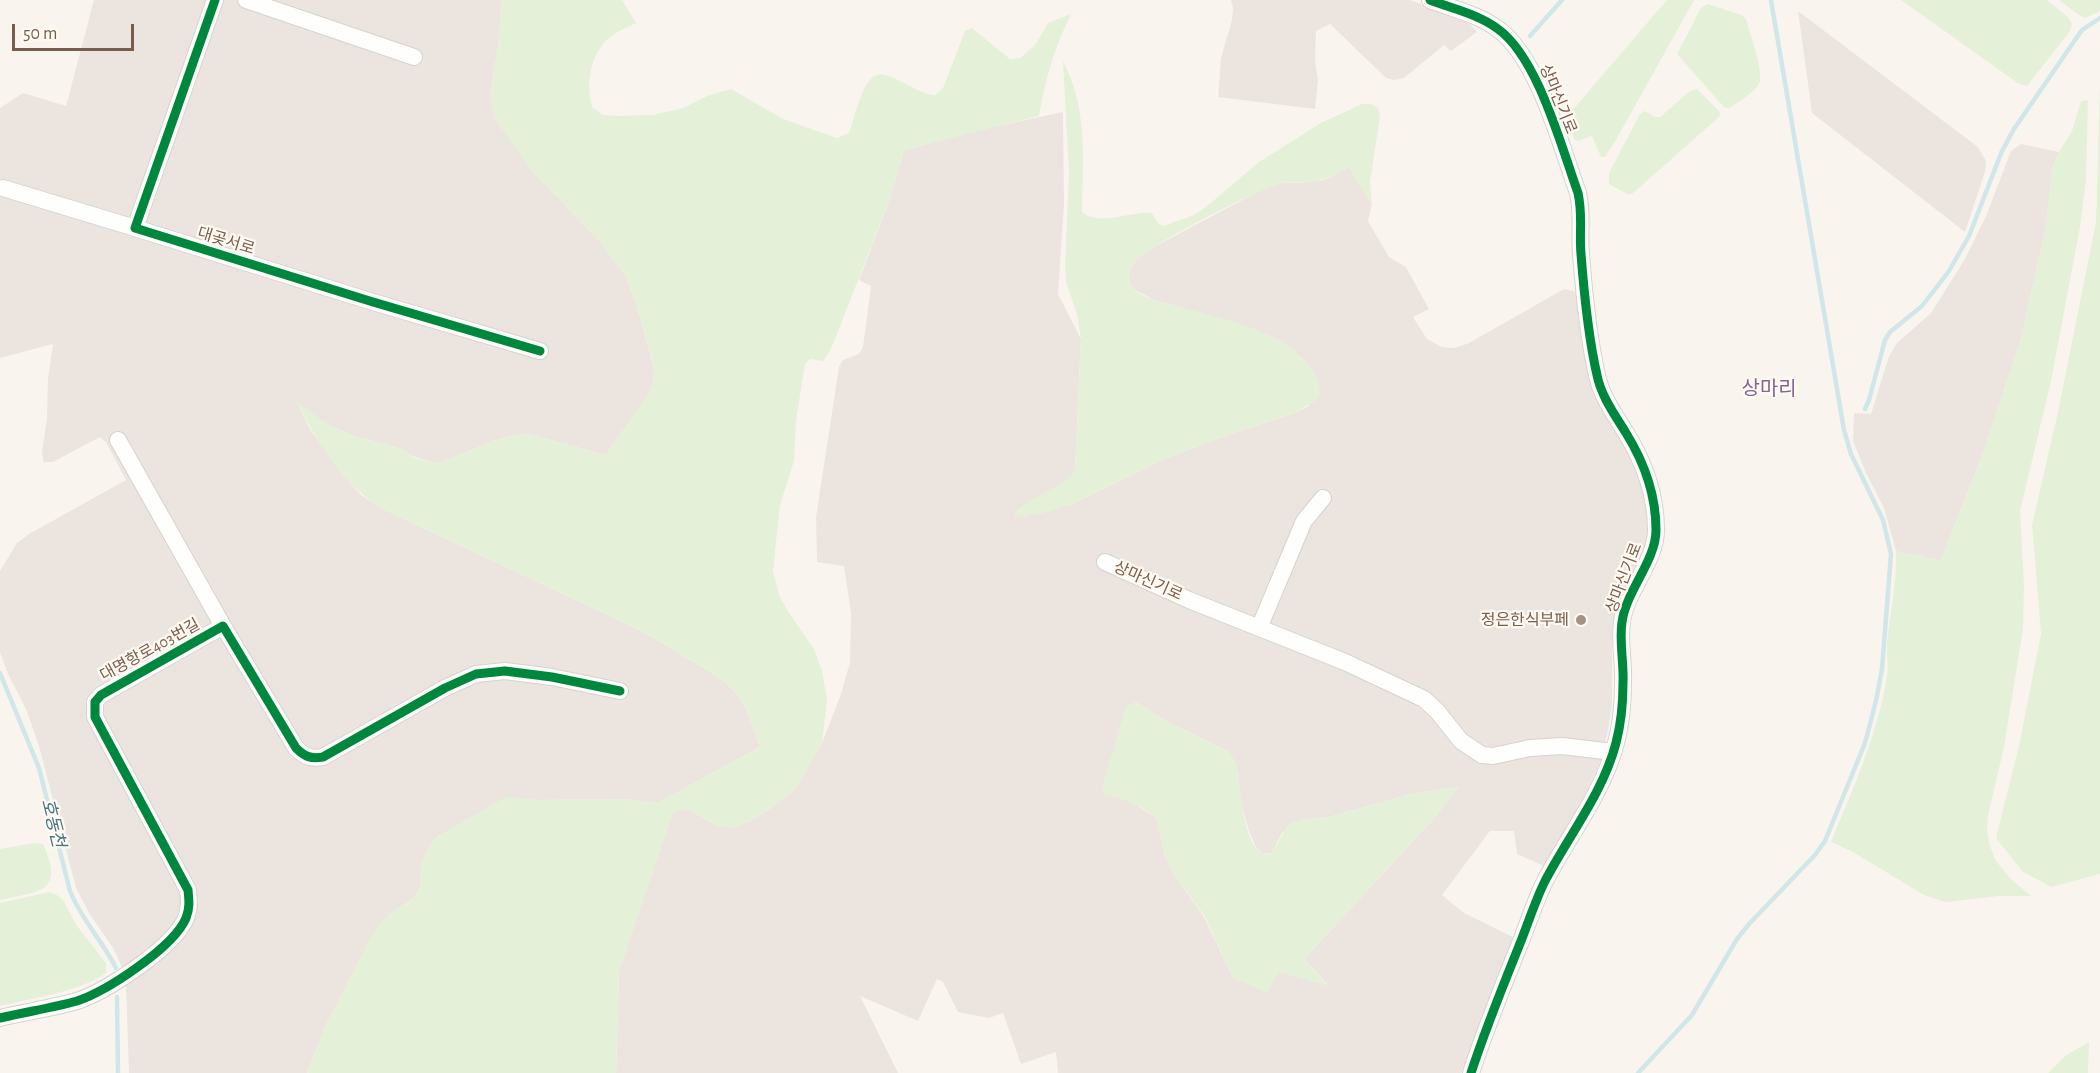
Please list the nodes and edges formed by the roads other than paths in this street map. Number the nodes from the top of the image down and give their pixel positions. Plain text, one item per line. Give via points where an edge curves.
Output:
1 (215, 0) edge
2 (246, 0) edge
3 (1430, 0) edge
4 (414, 57) dead end
5 (3, 188) dead end
6 (135, 228) junction
7 (540, 351) dead end
8 (118, 440) dead end
9 (1323, 498) dead end
10 (1106, 562) dead end
11 (224, 627) junction
12 (1260, 628) junction
13 (620, 691) dead end
14 (1613, 752) junction
15 (0, 1018) edge
16 (1471, 1073) edge

1 - 6 street
2 - 4 street
3 - 14 street, 상마신기로 via 1479,17 1497,28 1522,55 1539,88 1580,202 1583,280 1597,376 1638,456 1653,497 1653,548 1622,621 1621,715
5 - 6 street, 대곶서로
6 - 7 street, 대곶서로
8 - 11 street
9 - 12 street via 1304,521
10 - 12 street, 상마신기로
11 - 13 street, 대명항로403번길 via 296,748 313,758 323,757 476,674 505,671
11 - 15 street, 대명항로403번길 via 101,695 95,702 95,717 188,891 190,906 186,919 151,957 109,986 78,1000
12 - 14 street, 상마신기로 via 1424,699 1461,741 1482,755 1562,746
14 - 16 street, 상마신기로 via 1587,810 1545,882

